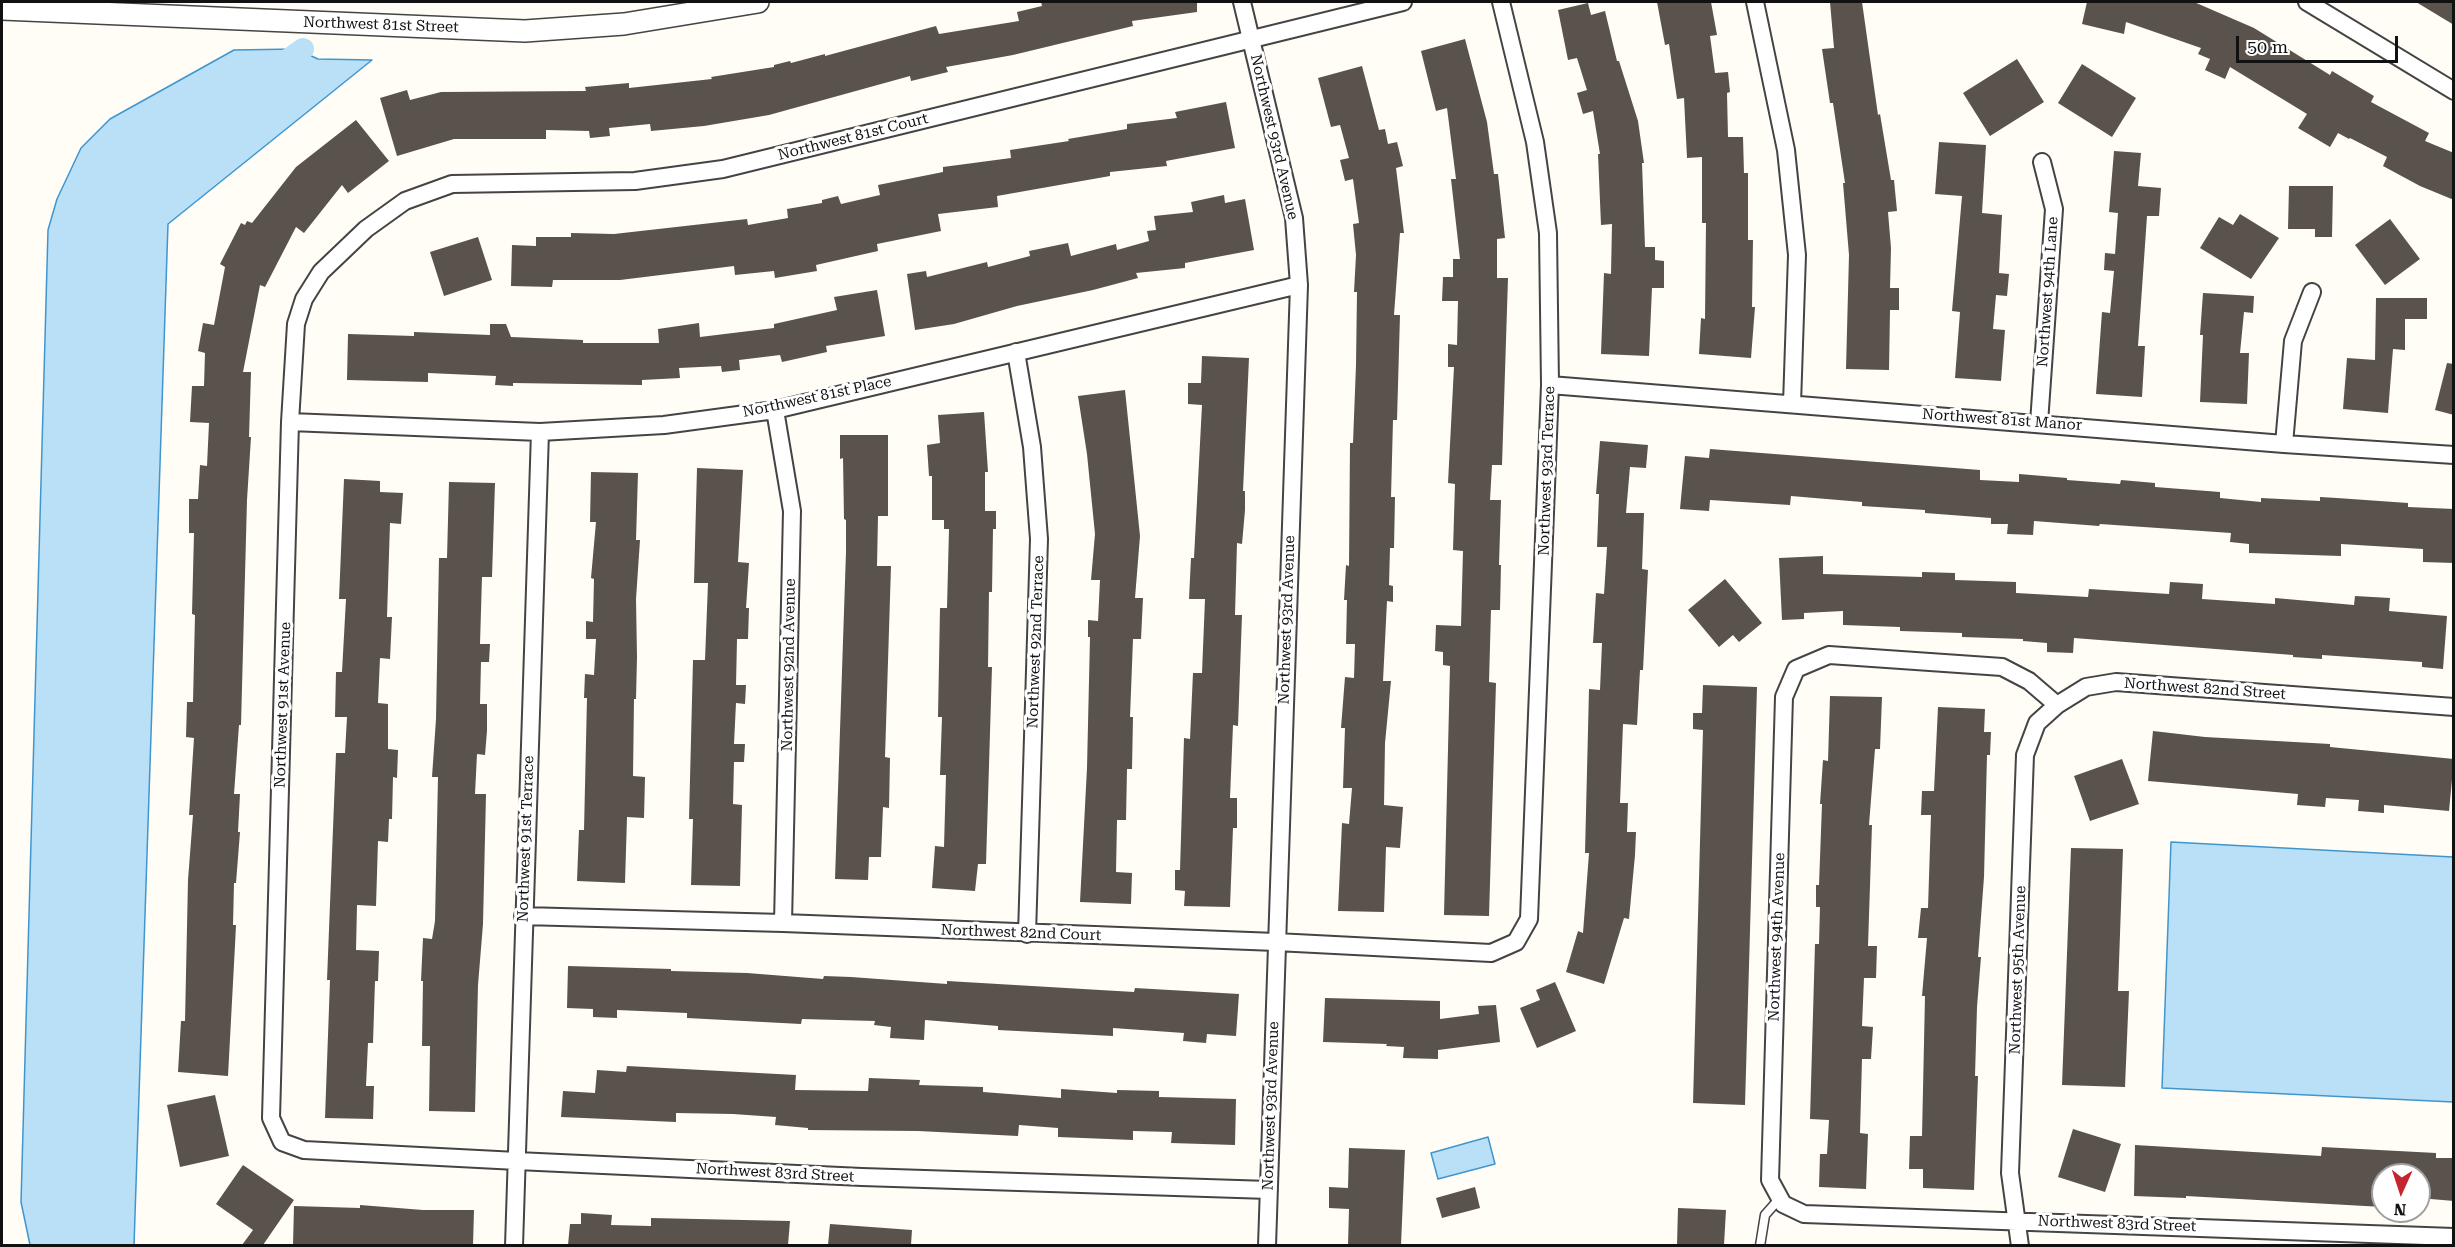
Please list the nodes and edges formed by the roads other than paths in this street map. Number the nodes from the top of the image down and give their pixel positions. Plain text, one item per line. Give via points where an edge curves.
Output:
1 (758, 2) edge
2 (1242, 2) edge
3 (1403, 2) edge
4 (1501, 2) edge
5 (1755, 2) edge
6 (2307, 2) edge
7 (2, 9) edge
8 (1253, 40) junction
9 (2454, 92) edge
10 (2042, 162) dead end
11 (321, 272) joint
12 (1299, 285) junction
13 (2312, 292) dead end
14 (1016, 352) junction
15 (1550, 385) junction
16 (1792, 404) junction
17 (775, 410) junction
18 (290, 422) junction
19 (2040, 423) junction
20 (540, 432) junction
21 (2284, 444) junction
22 (2454, 455) edge
23 (2057, 705) junction
24 (2454, 707) edge
25 (523, 916) junction
26 (783, 922) junction
27 (1027, 934) junction
28 (1276, 942) junction
29 (1516, 942) joint
30 (282, 1142) joint
31 (517, 1161) junction
32 (1269, 1190) junction
33 (1781, 1201) junction
34 (2016, 1220) junction
35 (2454, 1238) edge
36 (514, 1245) edge
37 (1267, 1245) edge
38 (1760, 1245) edge
39 (2020, 1245) edge

1 - 7 street, Northwest 81st Street via 624,24 525,31
2 - 8 street, Northwest 93rd Avenue
3 - 8 street, Northwest 81st Court
4 - 15 street, Northwest 93rd Terrace via 1535,142 1548,233
5 - 16 street via 1786,150 1797,255
6 - 9 street
8 - 11 street, Northwest 81st Court via 723,169 634,182 452,184 405,201 366,230
8 - 12 street, Northwest 93rd Avenue via 1294,218
10 - 19 street, Northwest 94th Lane via 2054,209
11 - 18 street, Northwest 91st Avenue via 304,299 296,324
12 - 14 street, Northwest 81st Place
12 - 28 street, Northwest 93rd Avenue
13 - 21 street via 2294,341
14 - 17 street, Northwest 81st Place
14 - 27 street, Northwest 92nd Terrace via 1032,447 1039,539
15 - 16 street, Northwest 81st Manor
15 - 29 street, Northwest 93rd Terrace via 1529,919
16 - 19 street, Northwest 81st Manor
17 - 20 street, Northwest 81st Place via 663,425
17 - 26 street, Northwest 92nd Avenue via 792,511
18 - 20 street, Northwest 81st Place
18 - 30 street, Northwest 91st Avenue via 271,1118
19 - 21 street, Northwest 81st Manor
20 - 25 street, Northwest 91st Terrace
21 - 22 street, Northwest 81st Manor
23 - 24 street, Northwest 82nd Street via 2086,687 2116,682
23 - 33 street, Northwest 94th Avenue via 2029,681 2002,667 1829,655 1796,669 1784,698 1770,1180
23 - 34 street, Northwest 95th Avenue via 2037,723 2025,755 2010,1173
25 - 26 street, Northwest 82nd Court
25 - 31 street, Northwest 91st Terrace
26 - 27 street, Northwest 82nd Court
27 - 28 street, Northwest 82nd Court
28 - 29 street, Northwest 82nd Court via 1491,953
28 - 32 street, Northwest 93rd Avenue
30 - 31 street, Northwest 83rd Street via 304,1150
31 - 32 street, Northwest 83rd Street
31 - 36 street, Northwest 91st Terrace
32 - 37 street, Northwest 93rd Avenue
33 - 34 street, Northwest 83rd Street via 1804,1214
33 - 38 lane via 1765,1215
34 - 35 street, Northwest 83rd Street
34 - 39 street, Northwest 95th Avenue

